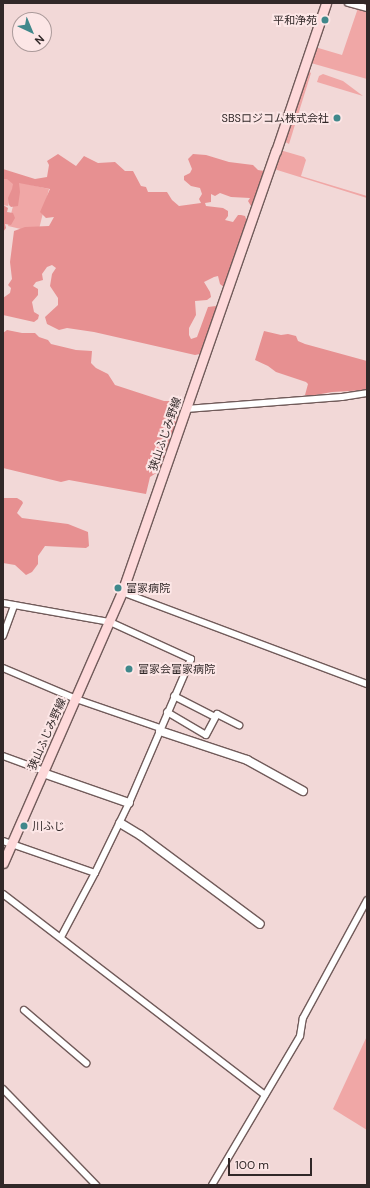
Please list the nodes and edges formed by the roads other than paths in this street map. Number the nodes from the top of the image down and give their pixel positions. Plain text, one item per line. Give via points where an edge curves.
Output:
1 (326, 3) edge
2 (348, 3) edge
3 (367, 8) edge
4 (367, 393) edge
5 (186, 409) junction
6 (122, 592) junction
7 (3, 603) edge
8 (14, 605) junction
9 (110, 622) junction
10 (3, 636) edge
11 (3, 668) edge
12 (367, 684) edge
13 (174, 696) junction
14 (76, 699) junction
15 (167, 712) junction
16 (215, 717) junction
17 (238, 725) dead end
18 (160, 730) junction
19 (206, 735) junction
20 (202, 744) junction
21 (3, 756) edge
22 (44, 772) junction
23 (303, 791) dead end
24 (129, 803) junction
25 (120, 822) junction
26 (7, 842) edge
27 (3, 863) edge
28 (95, 873) junction
29 (3, 894) edge
30 (367, 900) edge
31 (260, 924) dead end
32 (61, 936) junction
33 (24, 1010) dead end
34 (86, 1063) dead end
35 (3, 1088) edge
36 (265, 1095) junction
37 (96, 1185) edge
38 (212, 1185) edge

1 - 5 main road, 狭山ふじみ野線
2 - 3 street
4 - 5 street
5 - 6 main road, 狭山ふじみ野線
6 - 9 main road, 狭山ふじみ野線
6 - 12 street
7 - 8 street
8 - 9 street
8 - 10 street
9 - 13 street via 191,659
9 - 14 main road, 狭山ふじみ野線
11 - 14 street
13 - 15 street
13 - 16 street
14 - 18 street
14 - 22 main road, 狭山ふじみ野線
15 - 18 street
15 - 19 street
16 - 17 street via 217,714
16 - 19 street
18 - 20 street
18 - 24 street
19 - 20 street
20 - 23 street via 224,754 247,760
21 - 22 street
22 - 24 street
22 - 26 main road, 狭山ふじみ野線
24 - 25 street
25 - 28 street
25 - 31 street
26 - 27 main road, 狭山ふじみ野線
26 - 28 street
28 - 32 street
29 - 32 street
30 - 36 street via 303,1018 300,1036
32 - 36 street
33 - 34 street
35 - 37 street
36 - 38 street

